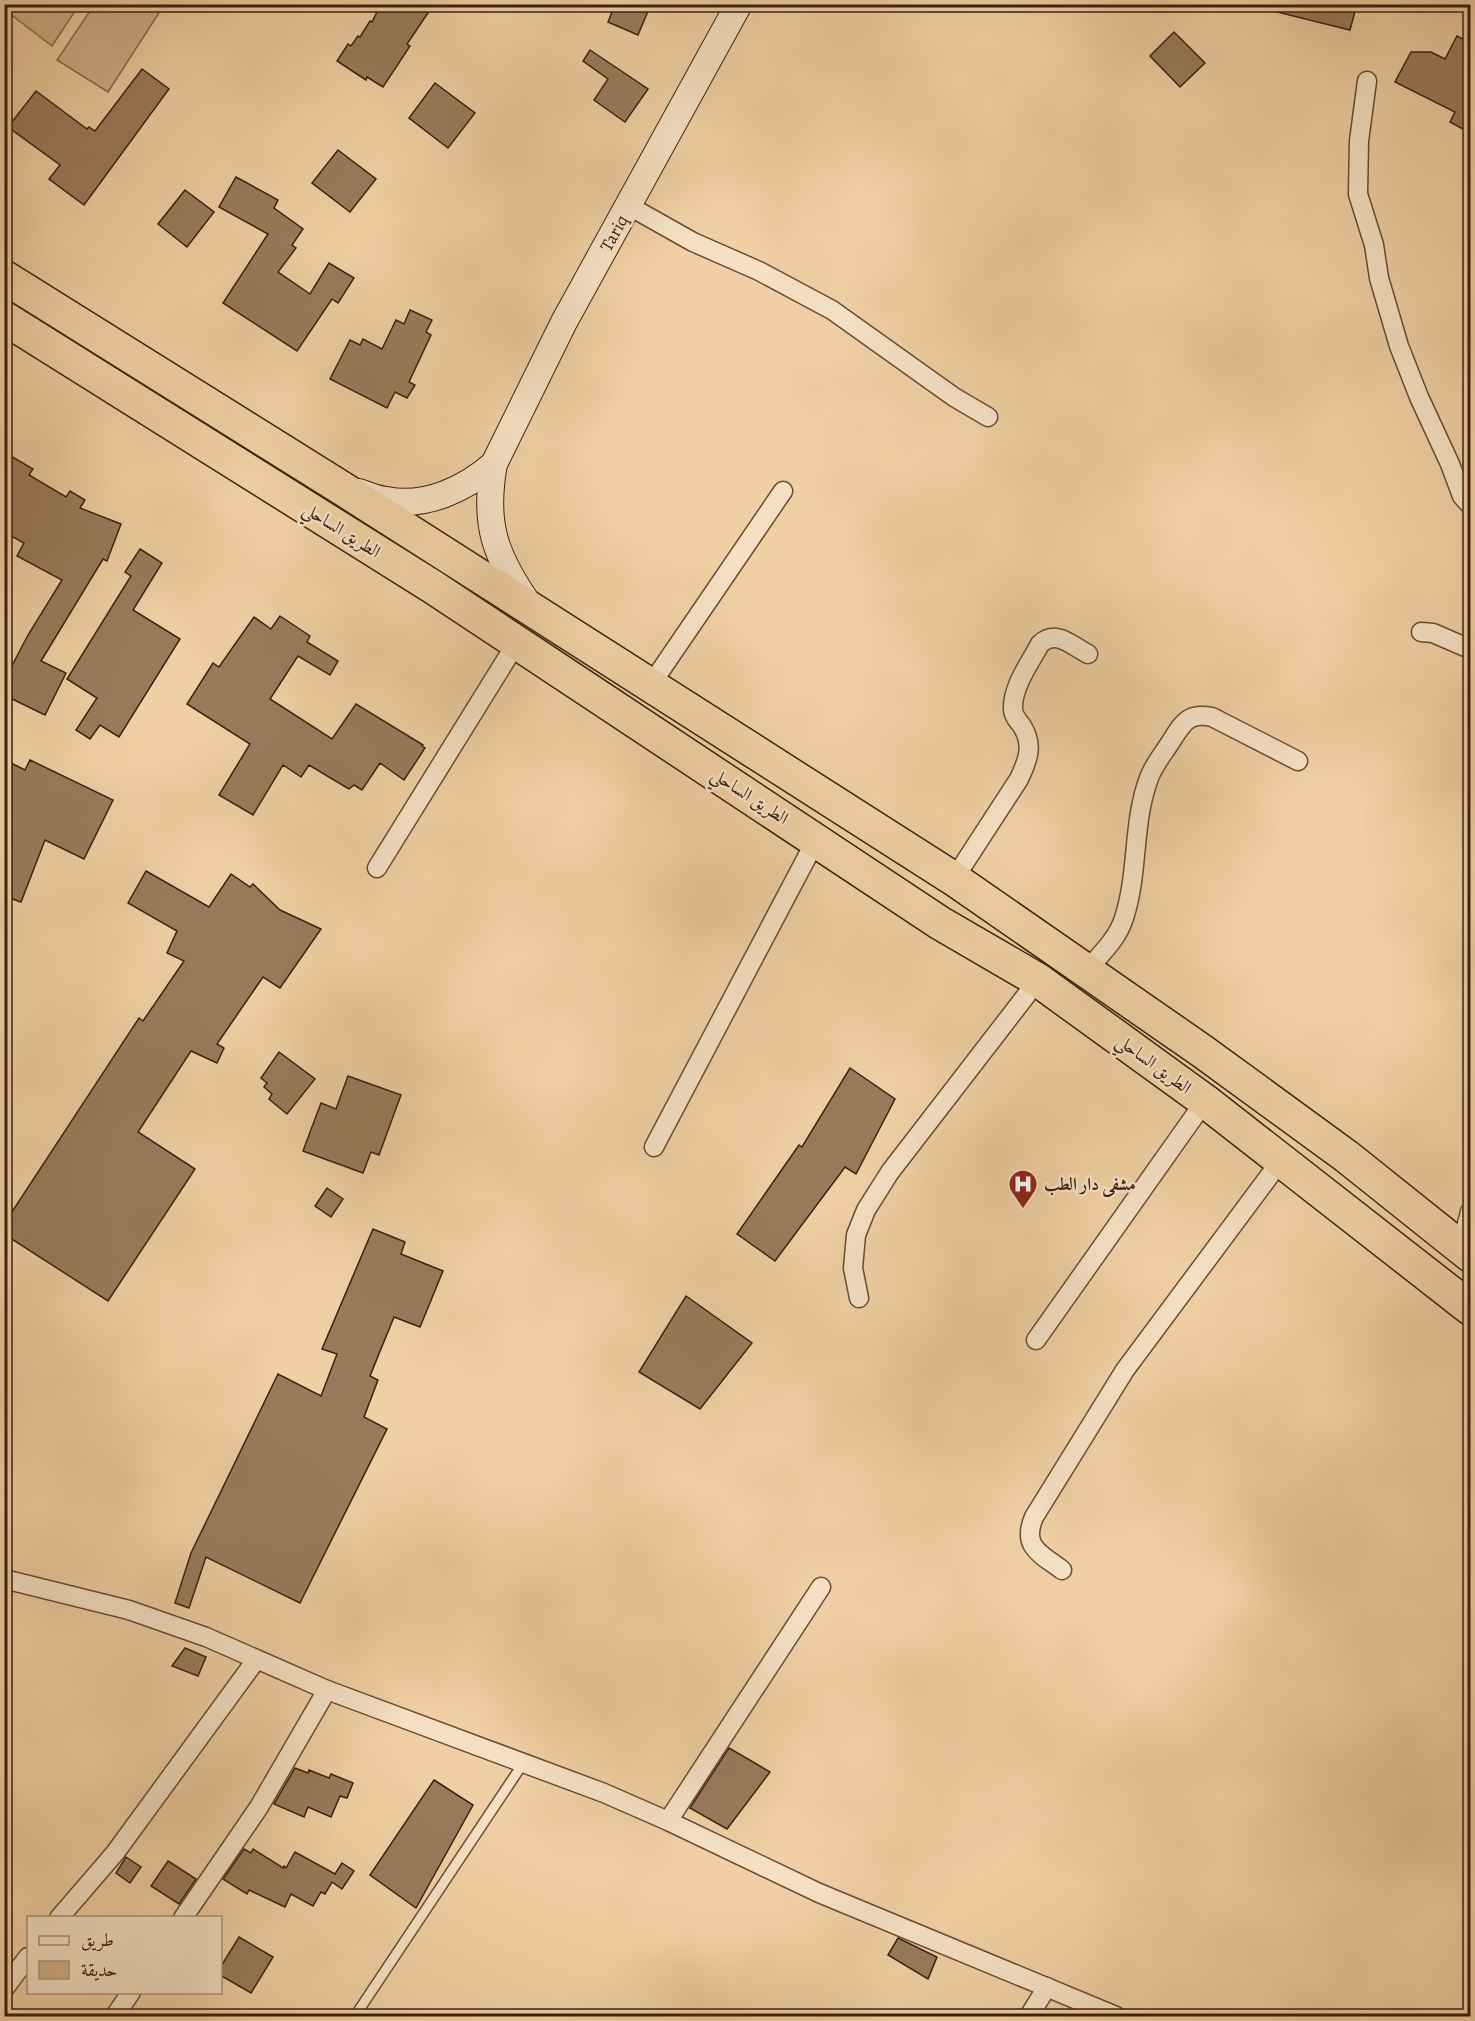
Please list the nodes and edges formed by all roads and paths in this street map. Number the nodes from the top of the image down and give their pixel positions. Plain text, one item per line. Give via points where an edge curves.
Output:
1 (739, 4) edge
2 (1367, 81) dead end
3 (629, 206) junction
4 (4, 277) edge
5 (9, 323) edge
6 (988, 417) dead end
7 (494, 464) junction
8 (340, 487) junction
9 (783, 491) dead end
10 (1470, 506) edge
11 (531, 609) junction
12 (1421, 632) dead end
13 (517, 642) junction
14 (1470, 649) edge
15 (1088, 654) dead end
16 (650, 686) junction
17 (1298, 761) dead end
18 (816, 840) junction
19 (377, 868) dead end
20 (954, 879) junction
21 (1087, 970) junction
22 (1038, 980) junction
23 (1205, 1101) junction
24 (654, 1147) dead end
25 (1282, 1159) junction
26 (1470, 1212) edge
27 (1466, 1250) edge
28 (859, 1298) dead end
29 (1470, 1308) edge
30 (1036, 1340) dead end
31 (1062, 1570) dead end
32 (4, 1579) edge
33 (821, 1587) dead end
34 (256, 1660) junction
35 (327, 1690) junction
36 (524, 1762) junction
37 (668, 1821) junction
38 (60, 1916) edge
39 (184, 1916) edge
40 (27, 1958) edge
41 (1047, 1987) junction
42 (4, 1989) edge
43 (130, 1994) edge
44 (115, 2016) edge
45 (356, 2016) edge
46 (1029, 2016) edge
47 (1116, 2016) edge

1 - 3 main road, Tariq
2 - 10 street via 1359,141 1358,194 1399,346 1462,496
3 - 6 street via 832,310
3 - 7 main road, Tariq via 564,322
4 - 8 highway, الطريق الساحلي
5 - 13 highway, الطريق الساحلي
7 - 8 main road via 477,479 434,498 387,501
7 - 11 main road via 489,513 494,538 502,562
8 - 11 highway, الطريق الساحلي
9 - 16 street
11 - 16 highway, الطريق الساحلي
12 - 14 street
13 - 18 highway, الطريق الساحلي
13 - 19 street
15 - 20 street via 1054,637 1040,644 1014,698 1013,712 1030,748 1027,761
16 - 20 highway, الطريق الساحلي
17 - 21 street via 1212,717 1193,716 1183,723 1149,776 1124,920
18 - 22 highway, الطريق الساحلي via 940,923
18 - 24 street
20 - 21 highway, الطريق الساحلي
21 - 27 highway, الطريق الساحلي via 1346,1156
22 - 23 highway, الطريق الساحلي
22 - 28 street via 890,1172 866,1210 856,1235 854,1257
23 - 25 highway, الطريق الساحلي
23 - 30 street
25 - 29 highway, الطريق الساحلي
25 - 31 street via 1125,1370 1034,1517 1029,1527 1033,1549
26 - 27 street
32 - 34 street via 129,1610 206,1636
33 - 37 street
34 - 35 street
34 - 38 street via 115,1853
35 - 36 street
35 - 39 street via 259,1807
36 - 37 street
36 - 45 lane
37 - 41 street via 819,1893
40 - 42 street
41 - 46 street
41 - 47 street
43 - 44 street

